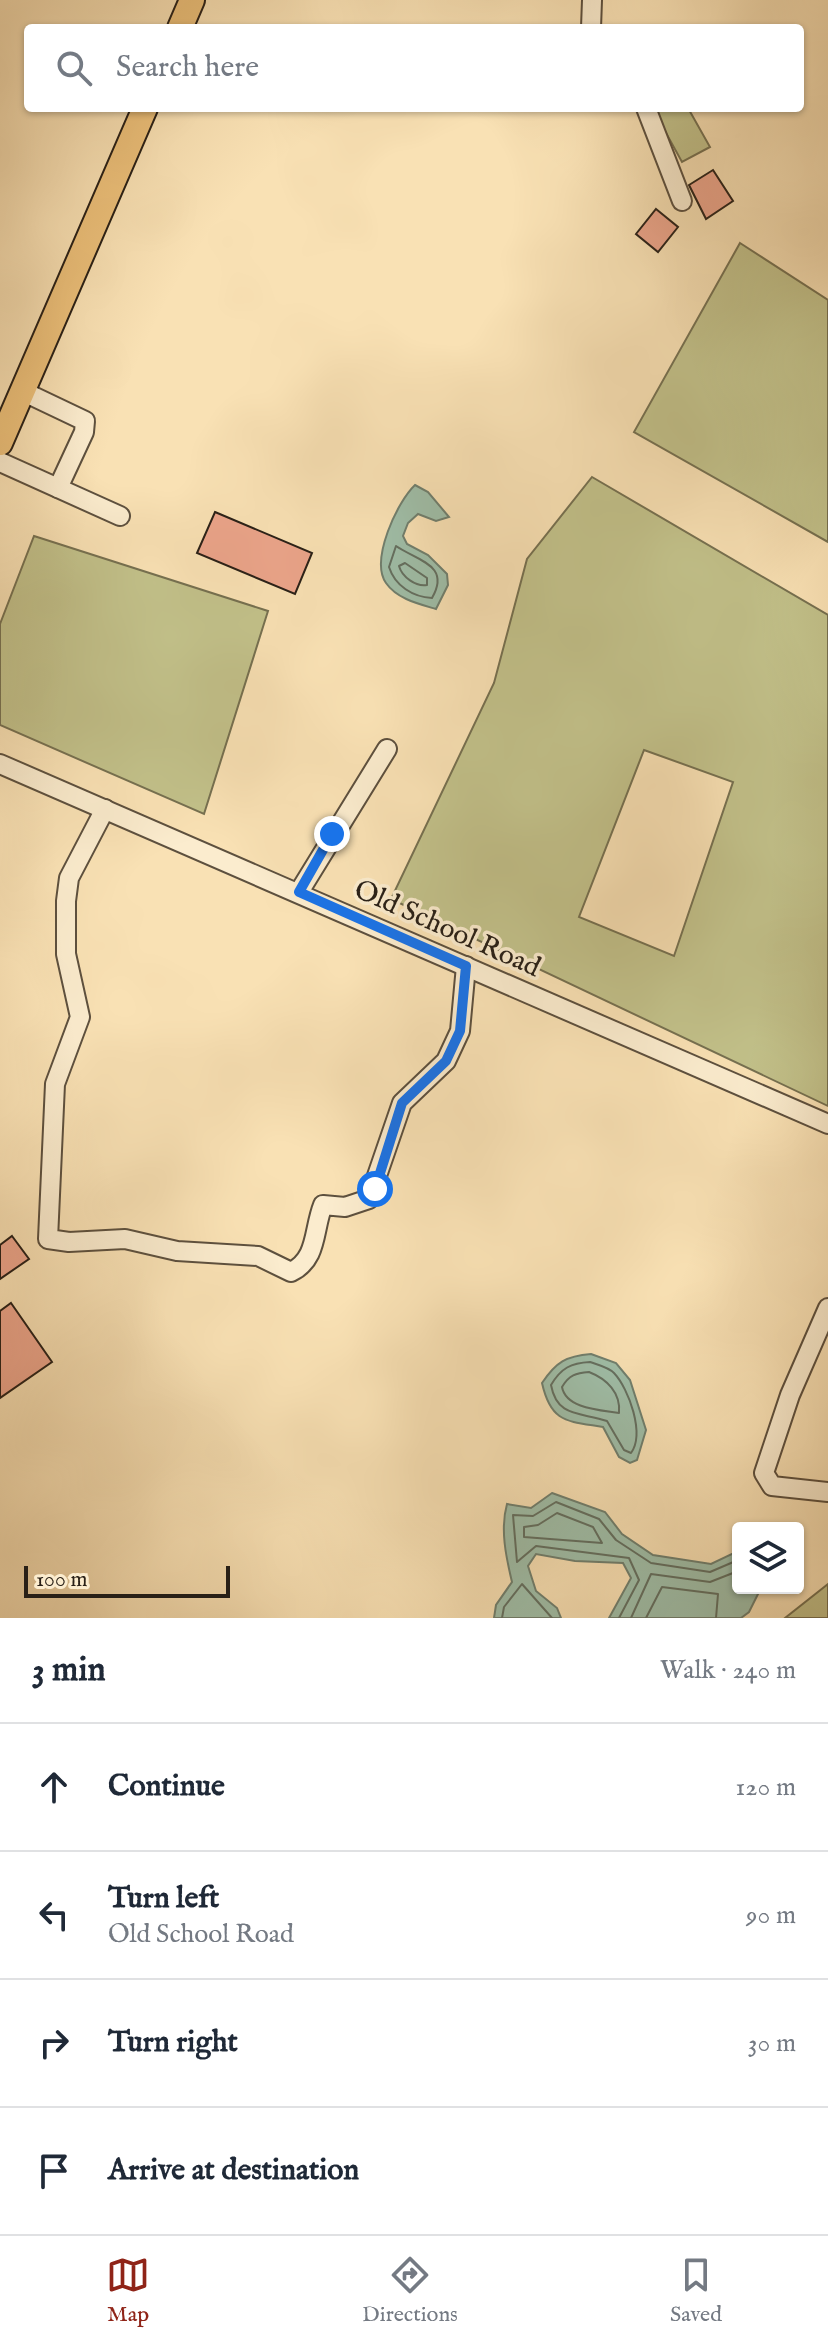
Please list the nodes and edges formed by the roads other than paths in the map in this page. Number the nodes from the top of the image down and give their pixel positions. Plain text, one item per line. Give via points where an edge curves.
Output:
1 (192, 0) edge
2 (592, 0) edge
3 (182, 24) edge
4 (591, 24) edge
5 (143, 112) edge
6 (648, 112) edge
7 (682, 201) dead end
8 (22, 391) junction
9 (0, 443) edge
10 (0, 462) edge
11 (58, 488) junction
12 (120, 516) dead end
13 (387, 749) dead end
14 (0, 764) edge
15 (105, 809) junction
16 (299, 892) junction
17 (466, 966) junction
18 (828, 1124) edge
19 (828, 1308) edge
20 (828, 1492) edge

1 - 3 main road
2 - 4 street
5 - 8 main road
6 - 7 street
8 - 9 main road
8 - 11 street via 85,421
10 - 11 street
11 - 12 street
13 - 16 street
14 - 15 street, Old School Road
15 - 16 street, Old School Road
15 - 17 street via 69,878 66,954 80,1017 55,1084 48,1239 125,1239 177,1251 258,1256 291,1272 301,1267 311,1257 323,1205 345,1207 369,1199 402,1103 446,1061 460,1031
16 - 17 street, Old School Road
17 - 18 street, Old School Road
19 - 20 street via 764,1473 772,1486

